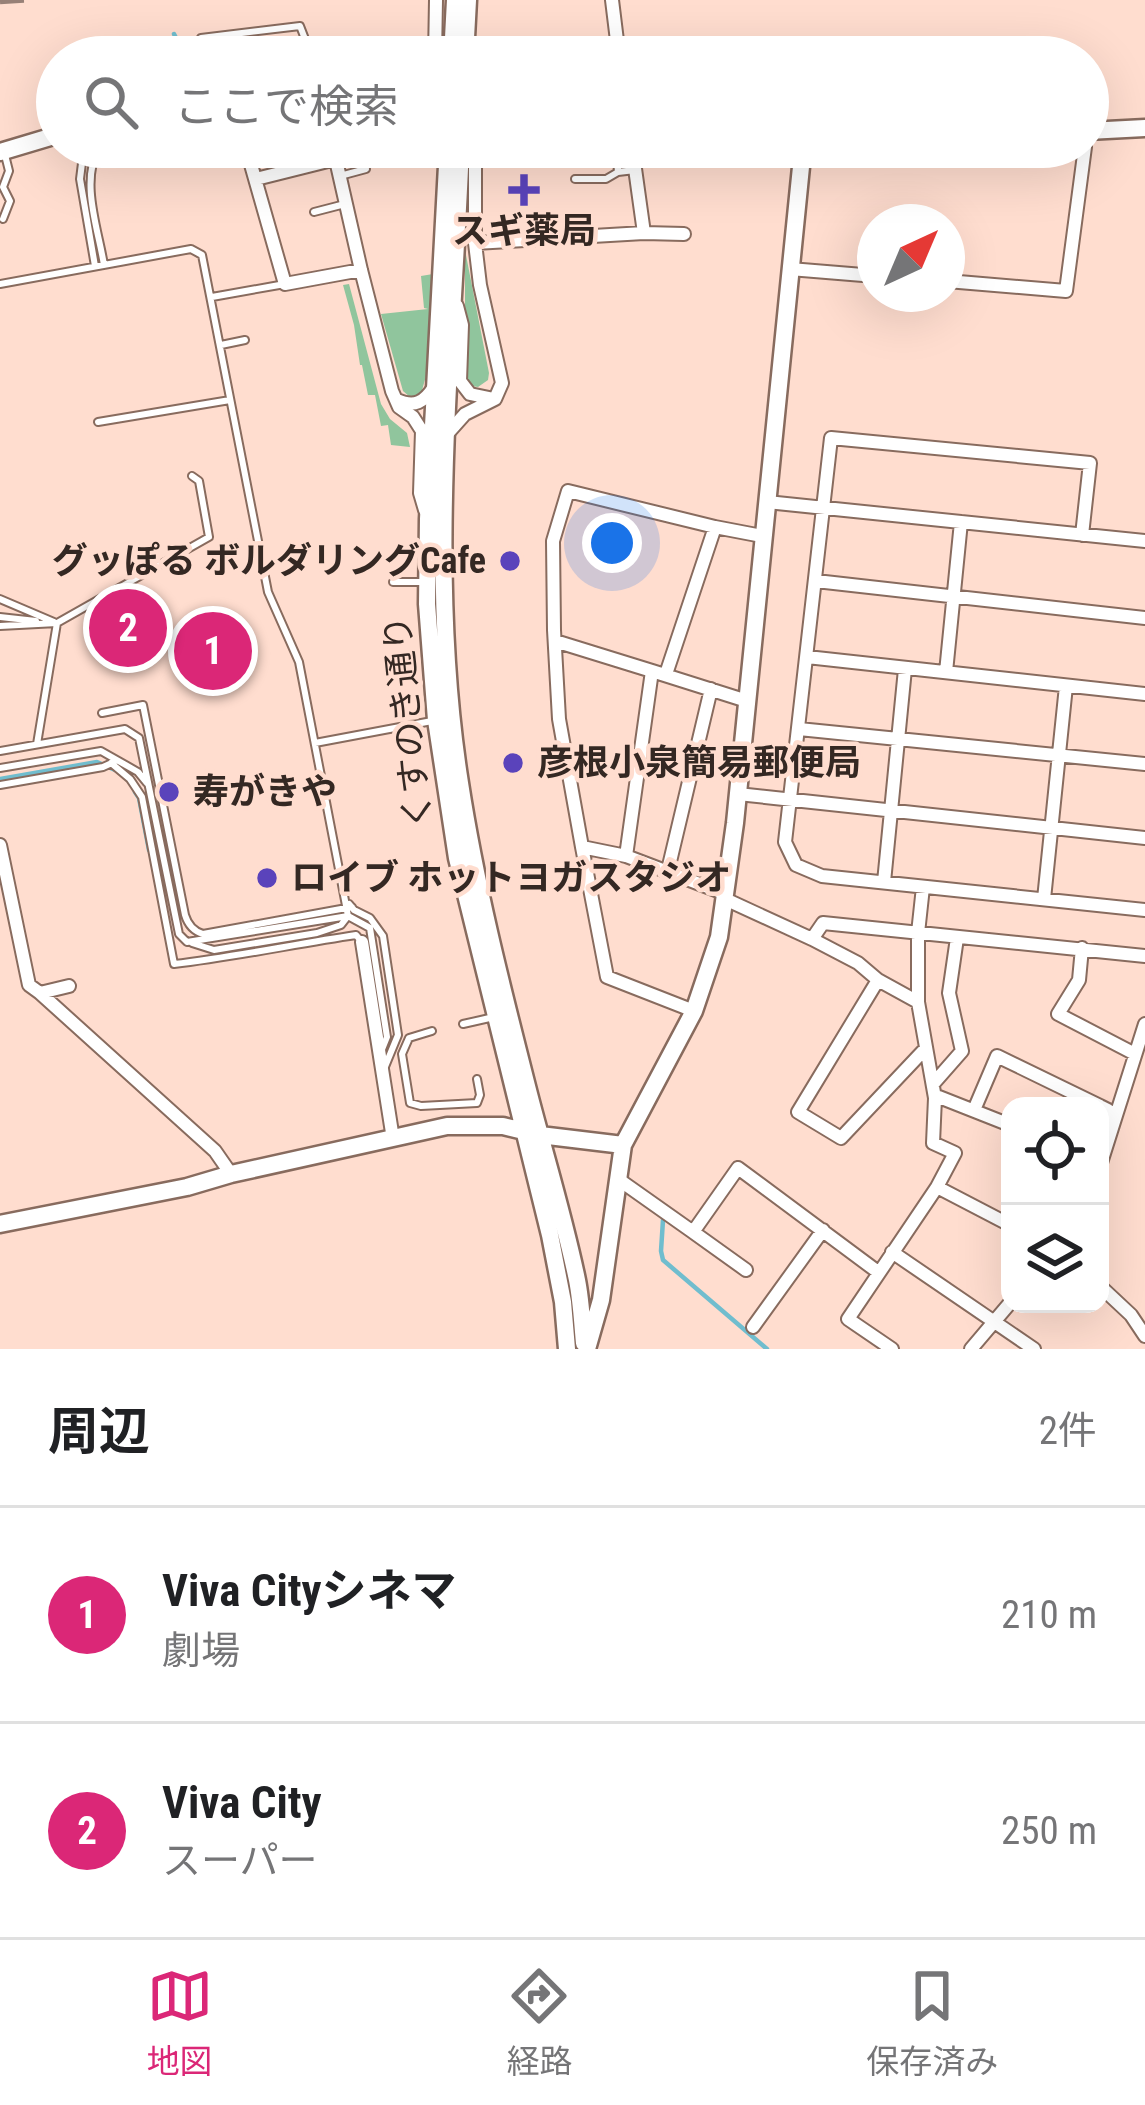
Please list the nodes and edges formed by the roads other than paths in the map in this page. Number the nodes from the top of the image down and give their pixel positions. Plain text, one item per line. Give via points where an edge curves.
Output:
1 (436, 0) edge
2 (455, 0) edge
3 (467, 0) edge
4 (612, 0) edge
5 (217, 36) edge
6 (304, 36) edge
7 (435, 36) edge
8 (453, 36) edge
9 (466, 36) edge
10 (617, 36) edge
11 (1145, 128) edge
12 (1109, 130) edge
13 (36, 141) edge
14 (2, 152) edge
15 (81, 168) edge
16 (91, 168) edge
17 (253, 168) edge
18 (286, 168) edge
19 (338, 168) edge
20 (448, 168) edge
21 (459, 168) edge
22 (475, 168) edge
23 (618, 168) edge
24 (801, 168) edge
25 (1082, 168) edge
26 (366, 170) dead end
27 (636, 170) joint
28 (618, 172) junction
29 (340, 176) junction
30 (256, 179) junction
31 (575, 179) dead end
32 (345, 203) junction
33 (314, 212) dead end
34 (3, 219) edge
35 (644, 233) junction
36 (684, 234) dead end
37 (194, 239) dead end
38 (475, 243) junction
39 (191, 249) junction
40 (100, 266) junction
41 (790, 269) junction
42 (361, 270) junction
43 (449, 270) junction
44 (857, 275) edge
45 (965, 283) edge
46 (0, 284) edge
47 (285, 284) junction
48 (454, 294) junction
49 (212, 297) junction
50 (245, 340) dead end
51 (221, 345) junction
52 (436, 384) junction
53 (495, 399) junction
54 (231, 400) junction
55 (396, 400) junction
56 (98, 422) dead end
57 (448, 433) junction
58 (192, 476) dead end
59 (767, 502) junction
60 (821, 507) junction
61 (428, 519) junction
62 (962, 522) junction
63 (715, 526) junction
64 (1082, 535) junction
65 (762, 536) junction
66 (1145, 542) edge
67 (816, 581) junction
68 (393, 582) dead end
69 (427, 582) junction
70 (953, 597) junction
71 (0, 599) edge
72 (1145, 618) edge
73 (0, 621) edge
74 (57, 623) junction
75 (555, 640) junction
76 (807, 657) junction
77 (905, 669) junction
78 (659, 672) junction
79 (946, 672) junction
80 (1066, 686) junction
81 (711, 689) junction
82 (1145, 694) edge
83 (747, 700) junction
84 (102, 713) dead end
85 (436, 720) junction
86 (799, 729) junction
87 (898, 740) junction
88 (37, 744) junction
89 (314, 744) junction
90 (0, 751) edge
91 (1059, 756) junction
92 (110, 764) junction
93 (1145, 764) edge
94 (0, 768) edge
95 (0, 785) edge
96 (738, 794) junction
97 (790, 800) junction
98 (890, 812) junction
99 (1052, 828) junction
100 (1145, 838) edge
101 (0, 844) edge
102 (582, 847) junction
103 (626, 856) junction
104 (668, 870) junction
105 (884, 882) junction
106 (923, 887) junction
107 (725, 897) junction
108 (1044, 899) junction
109 (1145, 910) edge
110 (348, 911) junction
111 (304, 920) junction
112 (918, 933) junction
113 (957, 938) junction
114 (812, 939) junction
115 (362, 942) joint
116 (1082, 948) junction
117 (1145, 956) edge
118 (878, 980) junction
119 (69, 986) dead end
120 (40, 993) junction
121 (918, 1003) junction
122 (694, 1011) junction
123 (494, 1017) junction
124 (463, 1024) dead end
125 (1145, 1024) edge
126 (432, 1031) dead end
127 (926, 1048) junction
128 (1135, 1054) junction
129 (380, 1055) junction
130 (383, 1072) junction
131 (477, 1079) dead end
132 (934, 1091) junction
133 (1082, 1097) edge
134 (974, 1110) junction
135 (1001, 1121) edge
136 (531, 1132) junction
137 (1109, 1137) edge
138 (393, 1139) junction
139 (623, 1145) junction
140 (231, 1174) junction
141 (618, 1179) junction
142 (937, 1187) junction
143 (1001, 1220) edge
144 (0, 1224) edge
145 (823, 1230) junction
146 (693, 1232) junction
147 (892, 1252) junction
148 (746, 1270) dead end
149 (878, 1272) junction
150 (1109, 1294) edge
151 (1002, 1313) edge
152 (994, 1322) junction
153 (753, 1327) dead end
154 (1145, 1336) edge
155 (568, 1349) edge
156 (586, 1349) edge
157 (892, 1349) edge
158 (971, 1349) edge
159 (1034, 1349) edge

1 - 7 street
2 - 8 main road
3 - 9 main road
4 - 10 street
5 - 6 lane via 300,26
11 - 12 main road
13 - 14 main road
14 - 34 lane via 10,171
15 - 40 lane
16 - 40 lane
17 - 30 street
18 - 30 street
19 - 29 street
20 - 43 main road, くすのき通り
21 - 43 main road, くすのき通り
22 - 38 street
23 - 28 lane
24 - 41 main road
25 - 45 street via 1066,291
26 - 29 lane
27 - 28 lane
27 - 35 street
28 - 31 lane
29 - 32 street
30 - 47 street
32 - 33 lane
32 - 42 street
35 - 36 street
35 - 38 street
37 - 39 lane
38 - 53 street via 502,383
39 - 40 lane
39 - 49 lane via 202,255
40 - 46 lane
41 - 44 street
41 - 59 main road
42 - 47 street
42 - 55 street
43 - 48 main road, くすのき通り
43 - 52 main road, くすのき通り
47 - 49 lane
48 - 53 street via 460,381 470,394
48 - 57 main road, くすのき通り
49 - 51 lane
50 - 51 lane
51 - 54 lane
52 - 55 street via 422,402
52 - 61 main road, くすのき通り
53 - 57 street
54 - 56 lane
54 - 89 lane via 268,592 299,662
55 - 61 street via 422,431 420,493
57 - 136 main road, くすのき通り via 445,593 460,782
58 - 74 lane via 209,537
59 - 60 street
59 - 65 main road
60 - 62 street
60 - 64 street via 831,437 1090,463
60 - 67 street
61 - 69 main road, くすのき通り
62 - 64 street
62 - 70 street
63 - 65 street
63 - 75 street via 568,491 553,541
63 - 78 street
64 - 66 street
65 - 83 main road
67 - 70 street
67 - 76 street
68 - 69 lane
69 - 85 main road, くすのき通り
70 - 72 street
70 - 79 street
71 - 74 lane
73 - 74 lane
74 - 88 lane
75 - 78 street
75 - 102 street via 559,718
76 - 77 street
76 - 86 street
77 - 79 street
77 - 87 street
78 - 81 street
78 - 103 street
79 - 80 street
80 - 82 street
80 - 91 street
81 - 83 street
81 - 104 street
83 - 96 main road
84 - 111 lane via 143,705 191,928 203,934
85 - 89 lane
85 - 123 main road, くすのき通り
86 - 87 street
86 - 97 street
87 - 91 street
87 - 98 street
88 - 90 lane
88 - 111 lane via 125,729 139,739 187,942
89 - 110 lane
91 - 93 street
91 - 99 street
92 - 94 lane via 101,751
92 - 95 lane
92 - 110 lane via 138,772 154,795 182,931 194,945 214,950 316,933 341,925
92 - 115 lane via 142,796 174,964 356,935
96 - 97 street
96 - 107 main road
97 - 98 street
97 - 105 street via 785,842 796,865 821,876
98 - 99 street
98 - 105 street
99 - 100 street
99 - 108 street
101 - 120 street via 29,985
102 - 103 street
102 - 122 street via 608,977
103 - 104 street
104 - 107 street
105 - 106 street
106 - 108 street
106 - 112 street
107 - 114 street
107 - 122 main road
108 - 109 street
110 - 111 lane
110 - 129 lane via 370,928 387,1037
110 - 130 lane via 370,918 383,936 398,1035
112 - 113 street
112 - 114 street via 823,923
112 - 121 street
113 - 116 street
113 - 132 street via 949,993 962,1051
114 - 118 street
115 - 129 street
116 - 117 street
116 - 128 street via 1079,980 1058,1014
118 - 121 street
118 - 127 street via 798,1112 841,1138
119 - 120 street
120 - 140 street
121 - 127 street
122 - 139 main road
123 - 124 lane
123 - 136 main road, くすのき通り
125 - 128 street
126 - 131 lane via 409,1038 402,1054 410,1103 477,1103
127 - 132 street
128 - 137 street
129 - 130 street
130 - 138 street
132 - 134 street
132 - 142 street via 933,1143 956,1154
133 - 134 street via 998,1056
134 - 135 street
136 - 138 main road via 447,1126
136 - 139 main road
136 - 155 main road, くすのき通り
136 - 156 main road, くすのき通り via 578,1282
138 - 140 main road
139 - 141 main road
140 - 144 main road
141 - 146 street
141 - 156 main road
142 - 143 street
142 - 147 street
145 - 146 street via 738,1168
145 - 149 street
145 - 153 street
146 - 148 street
147 - 149 street
147 - 152 street
149 - 157 street via 848,1319
150 - 154 street
151 - 152 street
152 - 158 street
152 - 159 street

